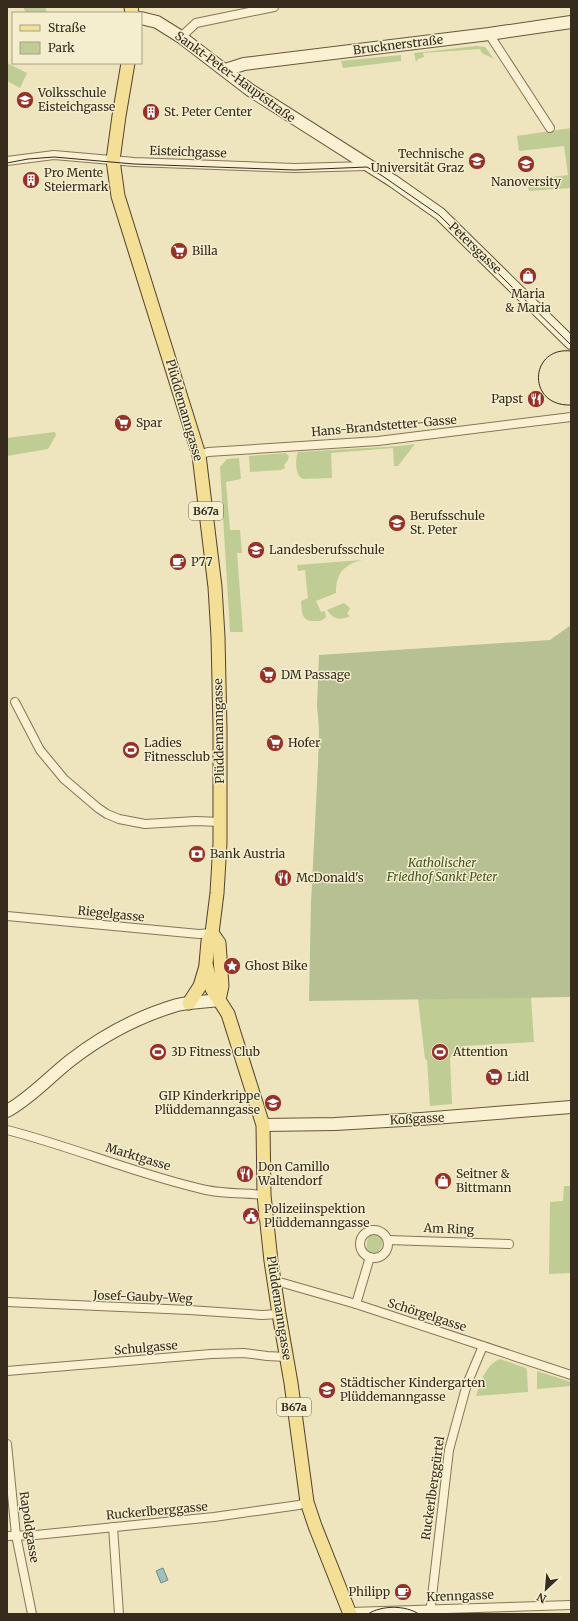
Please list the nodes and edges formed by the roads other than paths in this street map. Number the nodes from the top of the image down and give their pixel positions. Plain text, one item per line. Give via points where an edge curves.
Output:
1 (274, 7) edge
2 (142, 18) edge
3 (571, 22) edge
4 (489, 34) junction
5 (181, 37) junction
6 (128, 64) edge
7 (225, 70) junction
8 (550, 128) dead end
9 (113, 160) junction
10 (7, 161) edge
11 (368, 166) junction
12 (571, 343) edge
13 (571, 417) edge
14 (199, 455) junction
15 (15, 702) dead end
16 (221, 822) junction
17 (7, 916) edge
18 (212, 933) junction
19 (206, 964) junction
20 (219, 1000) junction
21 (189, 1003) junction
22 (571, 1107) edge
23 (7, 1110) edge
24 (264, 1126) junction
25 (7, 1130) edge
26 (264, 1195) junction
27 (388, 1240) junction
28 (510, 1244) dead end
29 (370, 1257) junction
30 (274, 1282) junction
31 (7, 1302) edge
32 (356, 1304) junction
33 (278, 1314) junction
34 (483, 1346) junction
35 (286, 1357) junction
36 (7, 1371) edge
37 (571, 1375) edge
38 (7, 1444) edge
39 (307, 1502) junction
40 (113, 1527) junction
41 (16, 1535) junction
42 (7, 1536) edge
43 (571, 1605) edge
44 (430, 1612) edge
45 (350, 1613) edge
46 (32, 1614) edge
47 (120, 1614) edge

1 - 5 street via 196,23
2 - 5 main road, Sankt-Peter-Hauptstraße via 157,22
3 - 4 main road, Brucknerstraße
4 - 7 main road, Brucknerstraße via 244,64
4 - 8 street
5 - 7 main road, Sankt-Peter-Hauptstraße
6 - 9 main road, Plüddemanngasse / B67a
7 - 11 main road, Sankt-Peter-Hauptstraße via 261,97
9 - 10 street, Eisteichgasse via 54,155
9 - 11 street, Eisteichgasse via 295,168
9 - 14 main road, Plüddemanngasse / B67a via 118,196
11 - 12 main road, Petersgasse via 440,214
13 - 14 street, Hans-Brandstetter-Gasse via 378,441 208,452
14 - 16 main road, Plüddemanngasse / B67a via 218,629
15 - 16 street via 40,750 64,779 107,814 145,824
16 - 18 main road, Plüddemanngasse / B67a
17 - 18 street, Riegelgasse via 199,934
18 - 19 main road, Plüddemanngasse / B67a via 208,941
18 - 20 main road, Plüddemanngasse / B67a via 219,943 222,986
19 - 20 main road, Plüddemanngasse / B67a via 212,988
19 - 21 main road via 200,986
20 - 21 main road
20 - 24 main road, Plüddemanngasse / B67a via 228,1014
21 - 23 main road via 146,1016 105,1037 71,1060 21,1103
22 - 24 main road, Koßgasse via 421,1119
24 - 26 main road, Plüddemanngasse / B67a
25 - 26 street, Marktgasse via 208,1190
26 - 30 main road, Plüddemanngasse / B67a
27 - 28 street, Am Ring
27 - 29 street via 384,1254 380,1257
27 - 29 street, Am Ring via 383,1233 375,1231 370,1231 364,1236 361,1248
29 - 32 street
30 - 32 street, Schörgelgasse
30 - 33 main road, Plüddemanngasse / B67a
31 - 33 street, Josef-Gauby-Weg
32 - 34 street, Schörgelgasse
33 - 35 main road, Plüddemanngasse / B67a
34 - 37 street, Schörgelgasse
34 - 44 street, Ruckerlberggürtel via 467,1384 449,1450
35 - 36 street, Schulgasse via 244,1353 210,1354
35 - 39 main road, Plüddemanngasse / B67a
38 - 41 street, Rapoldgasse
39 - 40 street, Ruckerlberggasse via 214,1517
39 - 45 main road, Plüddemanngasse / B67a
40 - 41 street, Ruckerlberggasse
40 - 47 street
41 - 42 street, Ruckerlberggasse
41 - 46 street, Rapoldgasse
43 - 44 street, Krenngasse
44 - 45 street, Krenngasse

